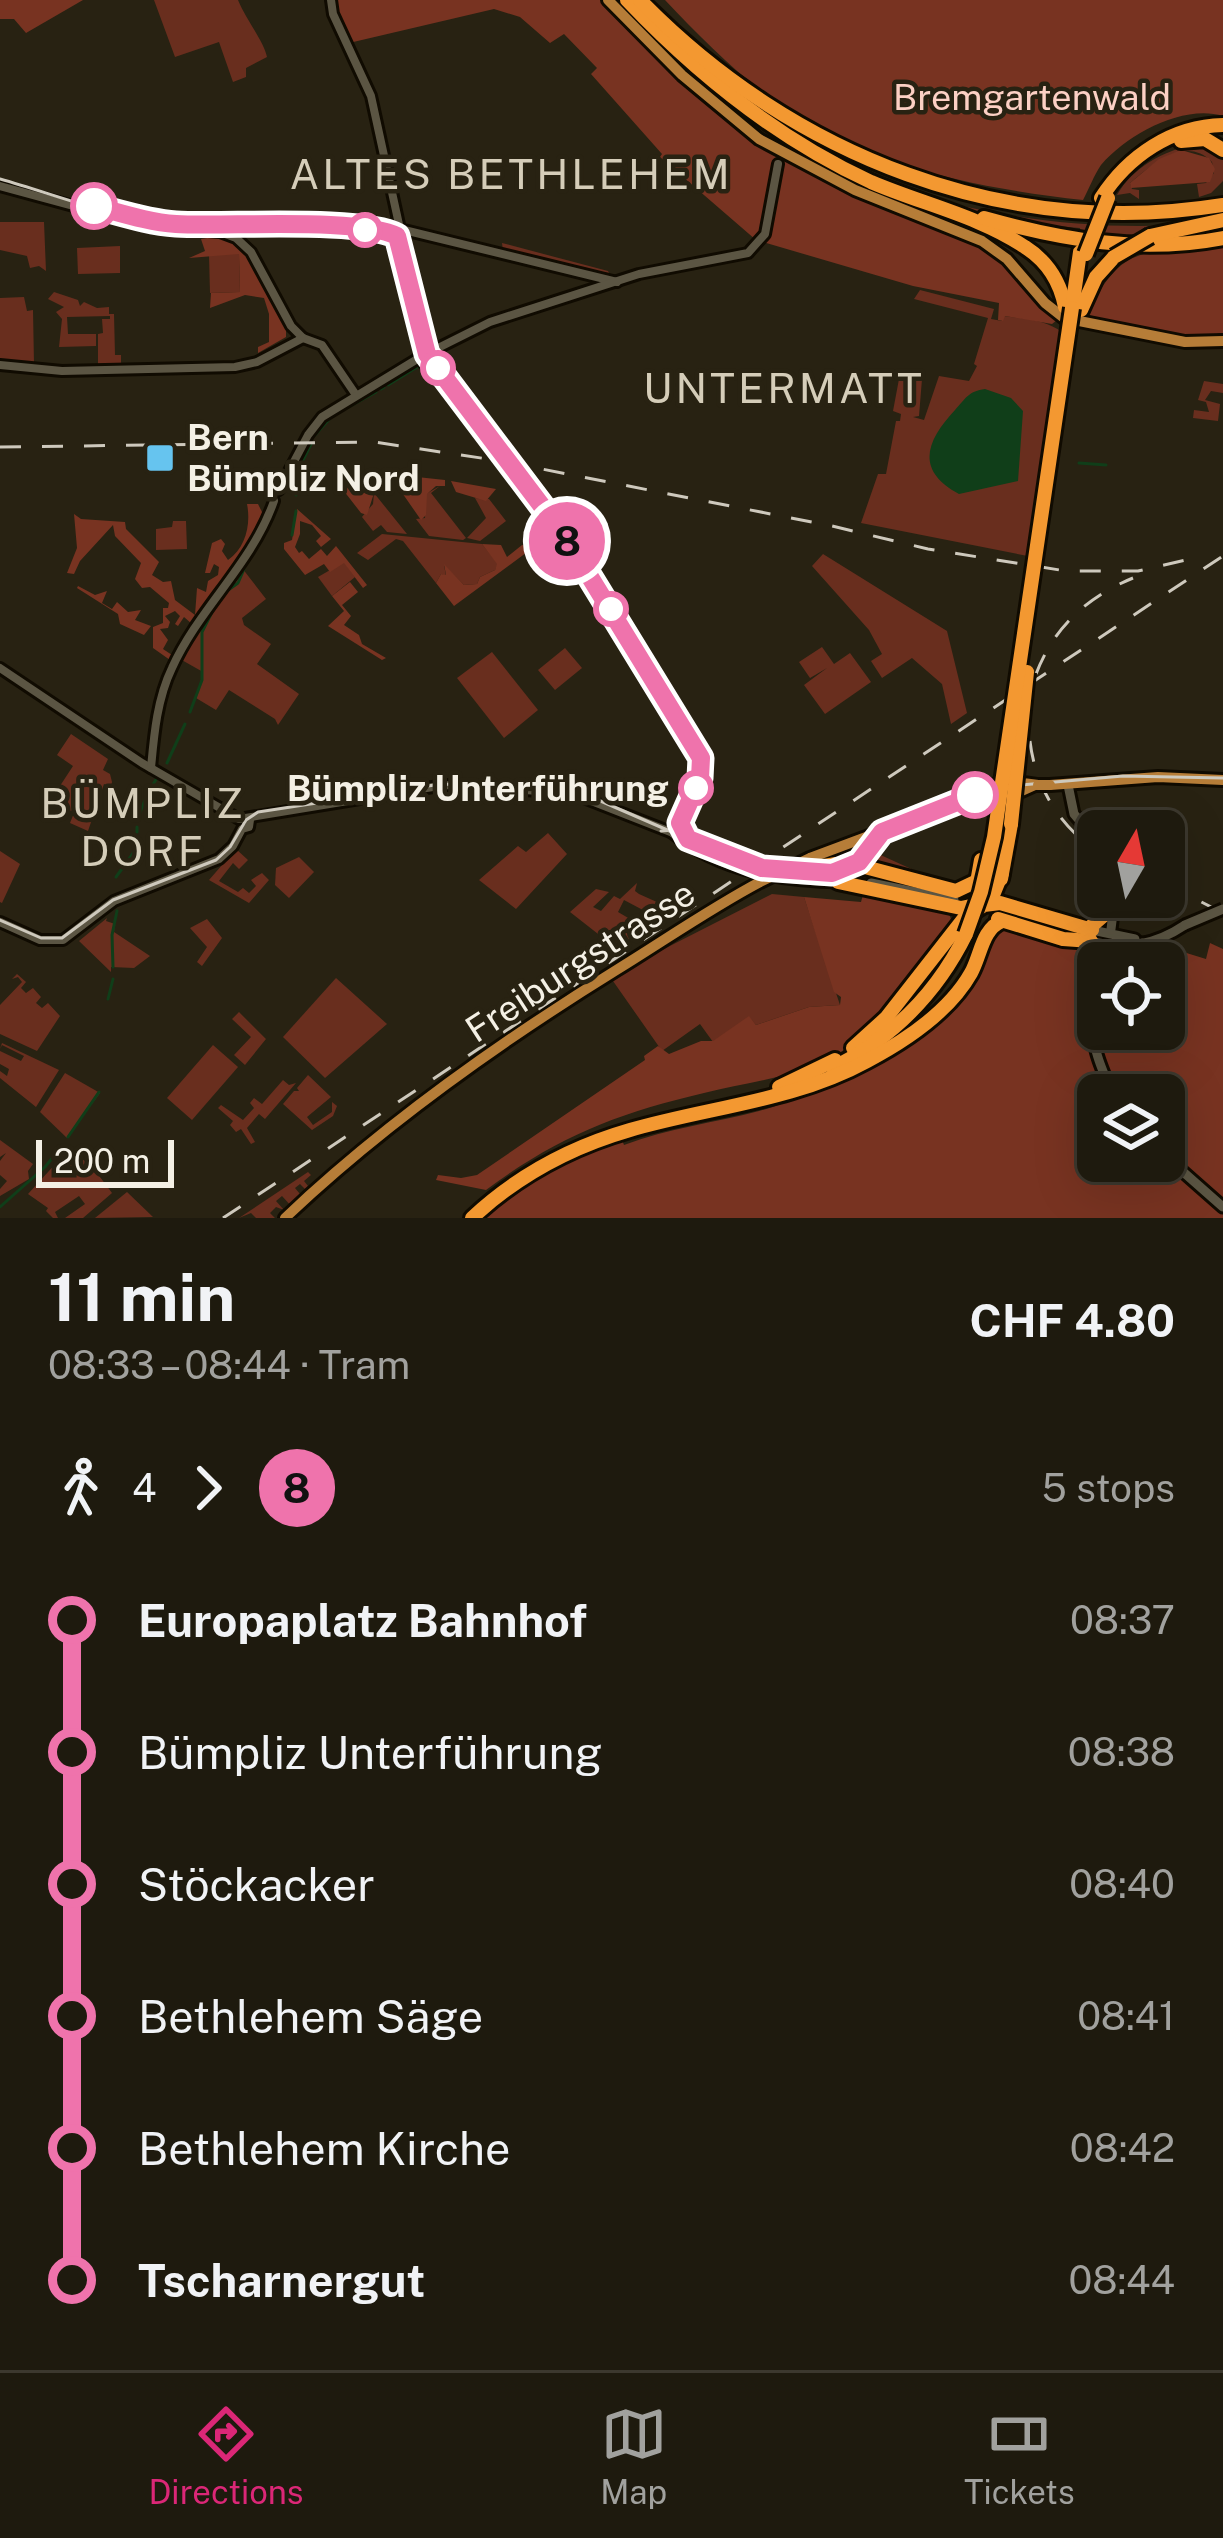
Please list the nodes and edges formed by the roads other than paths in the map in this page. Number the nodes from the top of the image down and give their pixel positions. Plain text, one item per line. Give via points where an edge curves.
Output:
1 (331, 0) edge
2 (608, 0) edge
3 (627, 0) edge
4 (640, 0) edge
5 (728, 93) junction
6 (736, 120) junction
7 (1223, 127) edge
8 (1223, 150) edge
9 (786, 160) junction
10 (0, 186) edge
11 (1223, 190) edge
12 (910, 196) junction
13 (1104, 198) junction
14 (1141, 212) junction
15 (1223, 216) edge
16 (402, 230) junction
17 (1223, 238) edge
18 (617, 282) junction
19 (1072, 310) junction
20 (304, 338) junction
21 (1223, 341) edge
22 (427, 356) junction
23 (0, 365) edge
24 (356, 395) junction
25 (1026, 642) junction
26 (0, 668) edge
27 (152, 768) junction
28 (1223, 780) edge
29 (1069, 790) junction
30 (680, 818) junction
31 (1077, 818) edge
32 (244, 822) junction
33 (673, 833) junction
34 (808, 863) junction
35 (1003, 869) junction
36 (838, 882) junction
37 (936, 901) junction
38 (979, 906) junction
39 (1223, 908) edge
40 (1022, 909) junction
41 (1102, 918) edge
42 (1111, 918) edge
43 (0, 922) edge
44 (1111, 929) dead end
45 (968, 936) junction
46 (1095, 937) junction
47 (1095, 942) edge
48 (1106, 942) edge
49 (1139, 942) joint
50 (1097, 1050) edge
51 (1101, 1050) edge
52 (1103, 1068) junction
53 (1105, 1074) edge
54 (1185, 1174) edge
55 (1223, 1207) edge
56 (285, 1218) edge
57 (462, 1218) edge
58 (472, 1218) edge

1 - 16 street via 371,96
2 - 6 main road
3 - 5 highway
4 - 14 highway via 739,88 862,158 993,200
5 - 12 highway via 831,161
5 - 15 highway via 846,160 954,199 1083,220
6 - 9 main road
6 - 9 main road
7 - 13 highway via 1164,139 1115,177
8 - 13 highway via 1198,139 1169,146
9 - 18 street via 764,237 748,253
9 - 19 main road via 987,244 1045,303
10 - 20 street via 147,226 236,238
11 - 14 highway via 1191,206
12 - 17 highway via 1102,243
12 - 19 highway via 1025,247 1051,271
13 - 19 highway, bridge
14 - 15 highway
15 - 19 highway, bridge via 1150,236 1114,257
16 - 18 street
16 - 22 street
18 - 22 street via 490,322
19 - 21 main road via 1185,342
19 - 25 highway, bridge
19 - 25 highway, bridge via 1075,334
20 - 23 street via 236,367
20 - 24 street via 322,345
22 - 24 street
22 - 30 street, bridge via 605,602 700,760
24 - 27 street via 318,421 279,490 270,492 274,501 245,560 173,663
25 - 35 highway, bridge via 1016,802
25 - 38 highway, bridge via 978,876
25 - 45 highway, bridge via 996,856
26 - 27 street
27 - 32 street
28 - 29 main road, Freiburgstrasse via 1137,778
29 - 31 main road
29 - 34 main road, Freiburgstrasse via 1012,782
30 - 33 street
30 - 34 main road via 682,830 763,864
32 - 33 street via 445,785 572,793
32 - 43 street via 219,859 114,901 58,941
33 - 34 main road via 748,862
33 - 36 main road via 752,872
34 - 38 highway via 873,868
34 - 56 main road, Freiburgstrasse, bridge via 760,882 607,976 420,1103
35 - 38 highway
35 - 40 highway via 1002,896
36 - 37 highway
36 - 38 main road
37 - 38 highway
37 - 45 highway
38 - 40 highway
38 - 45 highway
38 - 45 highway via 985,922
38 - 45 highway via 990,927
38 - 46 highway via 1063,939
39 - 49 main road, bridge
40 - 46 highway
41 - 46 highway
42 - 44 main road
45 - 57 highway via 933,988 887,1034 833,1068 581,1140 515,1175
45 - 58 highway via 939,991 858,1062 752,1102 583,1146
46 - 47 main road
46 - 48 main road
46 - 49 main road
50 - 52 main road
51 - 52 main road
52 - 53 main road
54 - 55 main road

